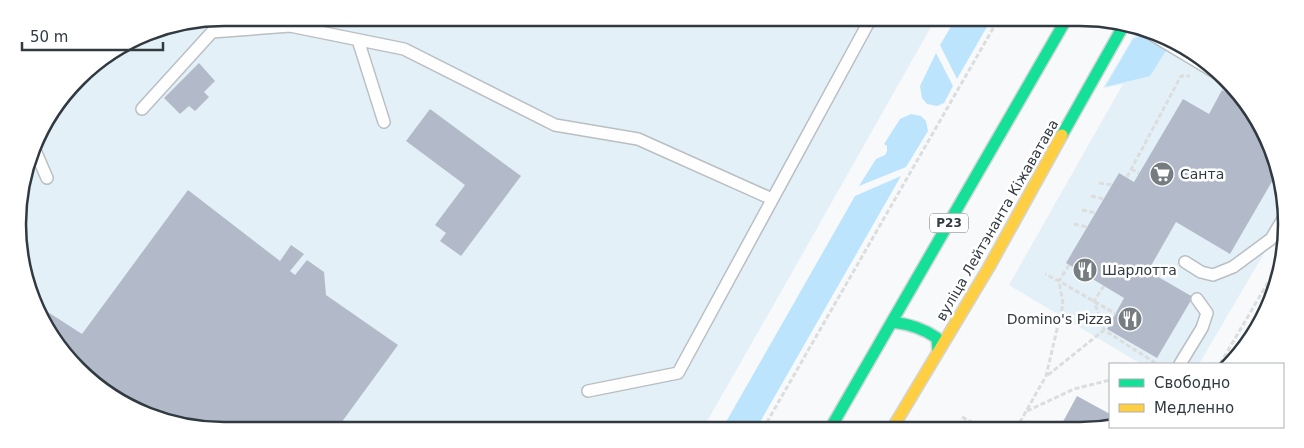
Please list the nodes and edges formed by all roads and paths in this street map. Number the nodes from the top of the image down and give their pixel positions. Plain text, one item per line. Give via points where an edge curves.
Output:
1 (867, 26) edge
2 (994, 26) edge
3 (1062, 26) edge
4 (1121, 30) edge
5 (358, 40) junction
6 (1191, 76) dead end
7 (142, 109) dead end
8 (384, 122) dead end
9 (38, 157) edge
10 (1131, 169) junction
11 (1139, 174) dead end
12 (1126, 177) dead end
13 (48, 178) dead end
14 (1099, 183) dead end
15 (1112, 186) dead end
16 (1091, 196) dead end
17 (772, 199) junction
18 (1104, 199) dead end
19 (1082, 210) dead end
20 (1096, 213) dead end
21 (1074, 224) dead end
22 (1087, 227) dead end
23 (1278, 229) edge
24 (1185, 262) dead end
25 (1069, 265) dead end
26 (1045, 274) dead end
27 (1269, 280) edge
28 (1059, 281) junction
29 (1104, 286) dead end
30 (1266, 286) joint
31 (1197, 300) dead end
32 (1094, 301) junction
33 (1116, 314) dead end
34 (892, 322) junction
35 (1104, 330) junction
36 (938, 351) junction
37 (1155, 363) edge
38 (1181, 363) edge
39 (1221, 363) edge
40 (1046, 376) junction
41 (1109, 380) edge
42 (588, 391) dead end
43 (1026, 412) junction
44 (962, 417) dead end
45 (767, 422) edge
46 (834, 422) edge
47 (896, 422) edge
48 (971, 422) edge
49 (1020, 422) edge

1 - 17 lane
2 - 45 path
3 - 34 main road, Р23
4 - 36 main road, вуліца Лейтэнанта Кіжаватава via 989,268
5 - 7 lane via 290,26 212,32
5 - 8 lane
5 - 17 lane via 404,49 555,125 638,139
6 - 10 path via 1182,76
9 - 13 lane
10 - 11 path
10 - 12 path
14 - 15 path
16 - 18 path
17 - 42 lane via 678,373
19 - 20 path
21 - 22 path
23 - 24 lane via 1272,239 1233,267 1212,274 1201,272
25 - 28 path
26 - 28 path
27 - 30 path
28 - 32 path
28 - 40 path via 1063,304
29 - 32 path
30 - 39 path
31 - 38 lane via 1207,313 1202,328
32 - 33 path
32 - 35 path
34 - 36 main road via 925,329 937,338
34 - 46 main road, Р23
35 - 37 path
35 - 40 path
36 - 47 main road, вуліца Лейтэнанта Кіжаватава
40 - 43 path
41 - 43 path via 1074,389
43 - 49 path
44 - 48 path

